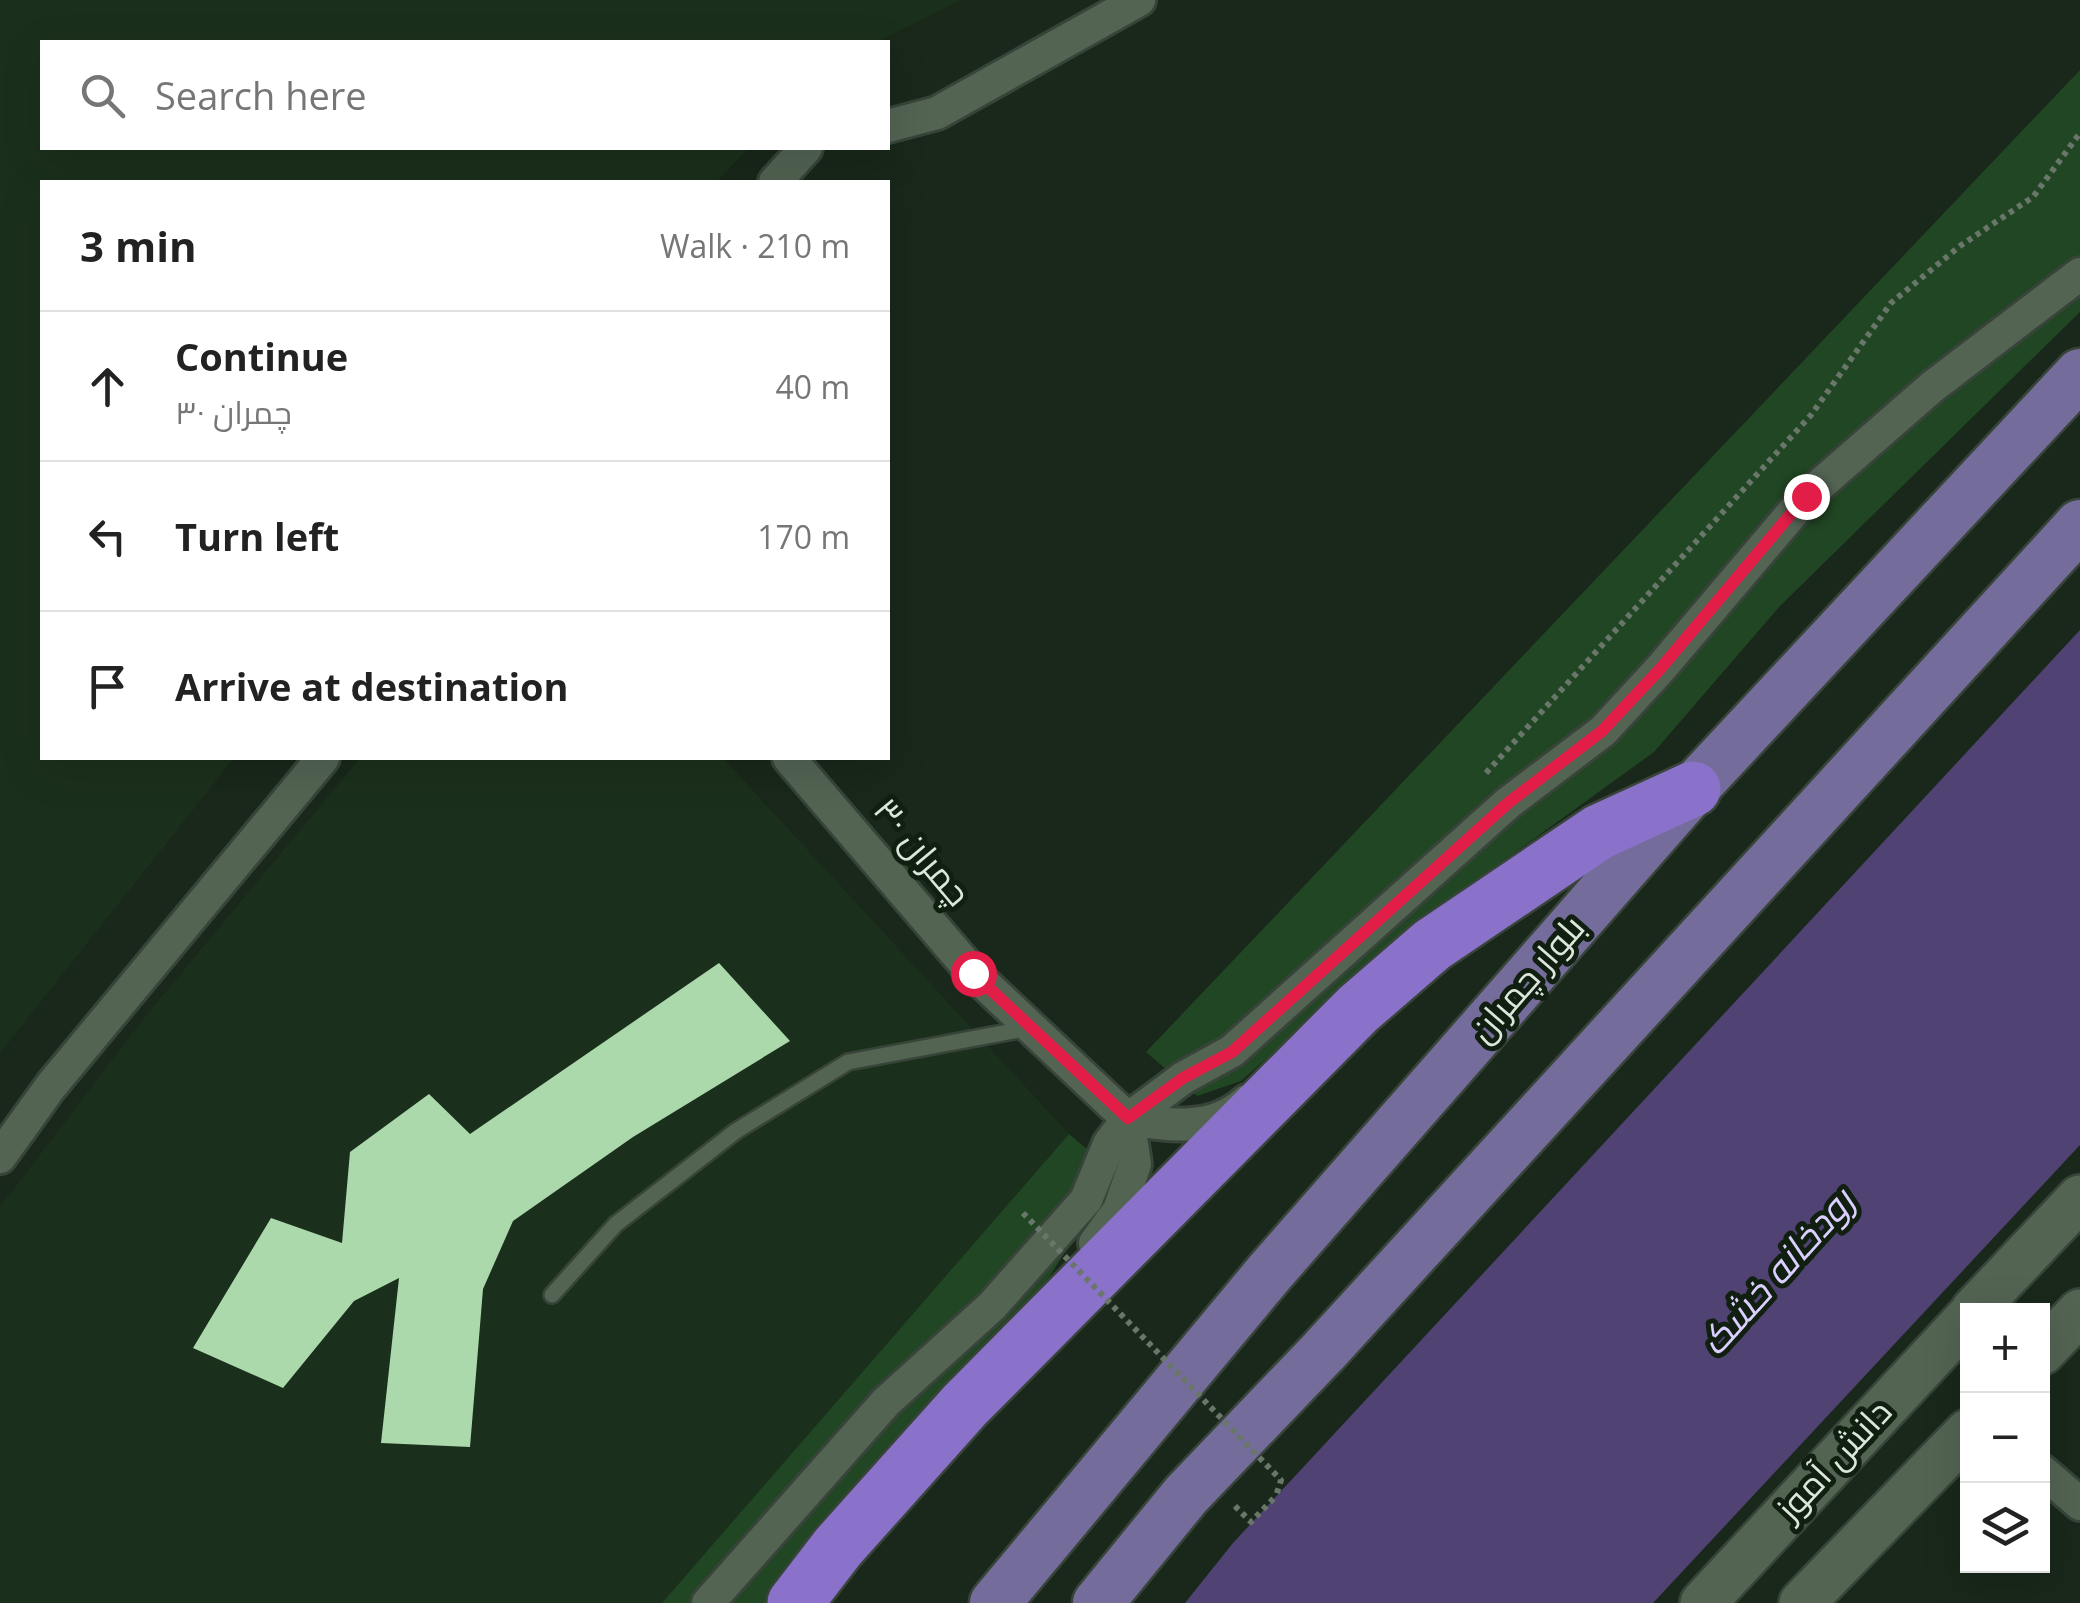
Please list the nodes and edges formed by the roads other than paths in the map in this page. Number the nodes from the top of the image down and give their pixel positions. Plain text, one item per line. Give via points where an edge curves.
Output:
1 (1139, 0) edge
2 (890, 125) edge
3 (804, 150) edge
4 (777, 180) edge
5 (2080, 274) edge
6 (2080, 374) edge
7 (2080, 525) edge
8 (322, 760) edge
9 (791, 760) edge
10 (1694, 789) junction
11 (1358, 1009) junction
12 (1033, 1027) junction
13 (1128, 1118) junction
14 (0, 1158) edge
15 (2080, 1198) edge
16 (552, 1295) dead end
17 (1981, 1303) edge
18 (2080, 1312) edge
19 (1960, 1327) edge
20 (2050, 1344) edge
21 (965, 1405) junction
22 (1960, 1440) edge
23 (903, 1474) junction
24 (2050, 1477) edge
25 (2080, 1504) edge
26 (708, 1603) edge
27 (796, 1603) edge
28 (837, 1603) edge
29 (994, 1603) edge
30 (1098, 1603) edge
31 (1703, 1603) edge
32 (1802, 1603) edge

1 - 2 street via 937,113
3 - 4 street
5 - 13 street via 1932,387 1806,496 1602,731 1508,803 1232,1052
6 - 10 main road, بلوار چمران
7 - 30 main road via 1186,1495
8 - 14 street via 51,1086
9 - 12 street, ۳۰ چمران via 973,973
10 - 11 highway via 1600,832 1432,944
10 - 29 main road, بلوار چمران via 1270,1272
11 - 13 street via 1216,1121 1174,1126
11 - 21 highway
12 - 13 street, ۳۰ چمران
12 - 16 lane via 848,1062 736,1130 616,1224
13 - 21 street via 1135,1164 1120,1210
13 - 26 street via 1109,1144 1086,1200 992,1306 886,1402
15 - 17 main road
18 - 20 main road
19 - 31 main road, دانش آموز
21 - 23 highway
22 - 32 main road
23 - 27 highway
23 - 28 highway
24 - 25 street

